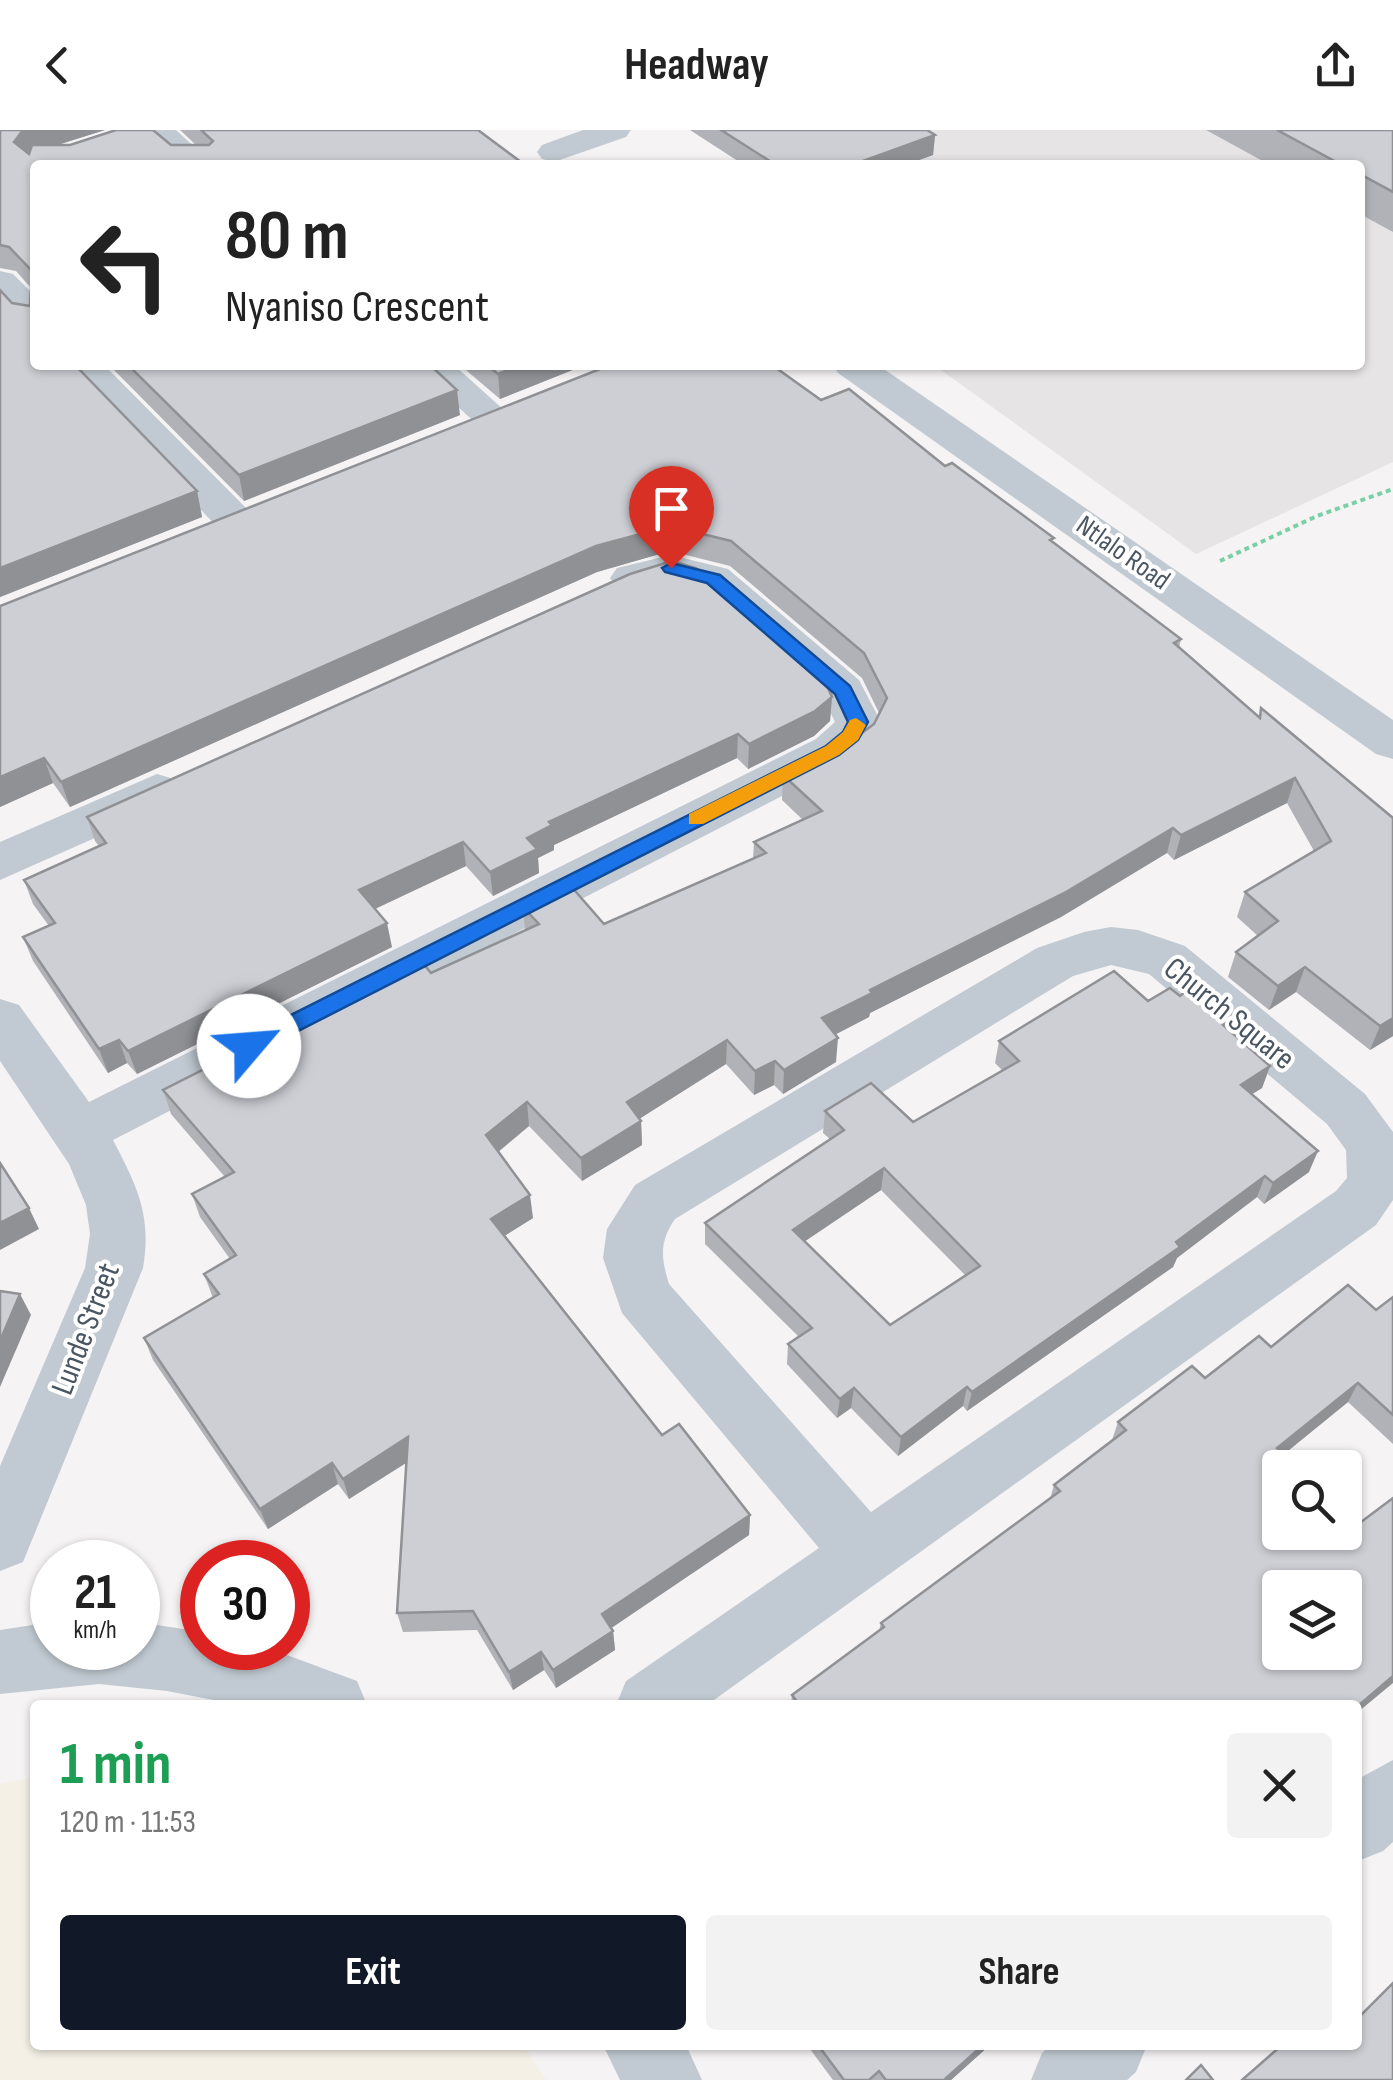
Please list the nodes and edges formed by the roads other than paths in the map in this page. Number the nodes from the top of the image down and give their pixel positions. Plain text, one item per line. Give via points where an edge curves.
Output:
1 (524, 130) edge
2 (614, 130) edge
3 (146, 132) edge
4 (563, 158) edge
5 (189, 160) edge
6 (0, 282) edge
7 (30, 312) edge
8 (87, 370) edge
9 (437, 370) edge
10 (859, 370) edge
11 (493, 419) edge
12 (237, 523) edge
13 (596, 593) edge
14 (1393, 743) edge
15 (199, 772) edge
16 (0, 862) edge
17 (0, 1018) edge
18 (77, 1133) junction
19 (0, 1541) edge
20 (864, 1552) junction
21 (0, 1662) edge
22 (323, 1700) edge
23 (657, 1700) edge
24 (1393, 1795) edge
25 (1362, 1822) edge
26 (643, 2050) edge
27 (1103, 2050) edge
28 (664, 2080) edge
29 (1069, 2080) edge

1 - 4 street
2 - 4 street
3 - 5 street
6 - 7 street
8 - 12 street
9 - 11 street
10 - 14 street, Ntlalo Road
13 - 18 street via 671,568 713,579 843,691 858,722 851,736
15 - 16 street
17 - 18 street, Lunde Street
18 - 19 street, Lunde Street via 112,1193 119,1229 114,1268
20 - 20 street, Church Square via 1356,1208 1375,1187 1379,1161 1346,1109 1167,960 1114,943 1055,962 655,1202 636,1229 632,1258 643,1295
20 - 23 street, Church Square
21 - 22 street via 71,1652 187,1661
24 - 25 street
26 - 28 street
27 - 29 street

